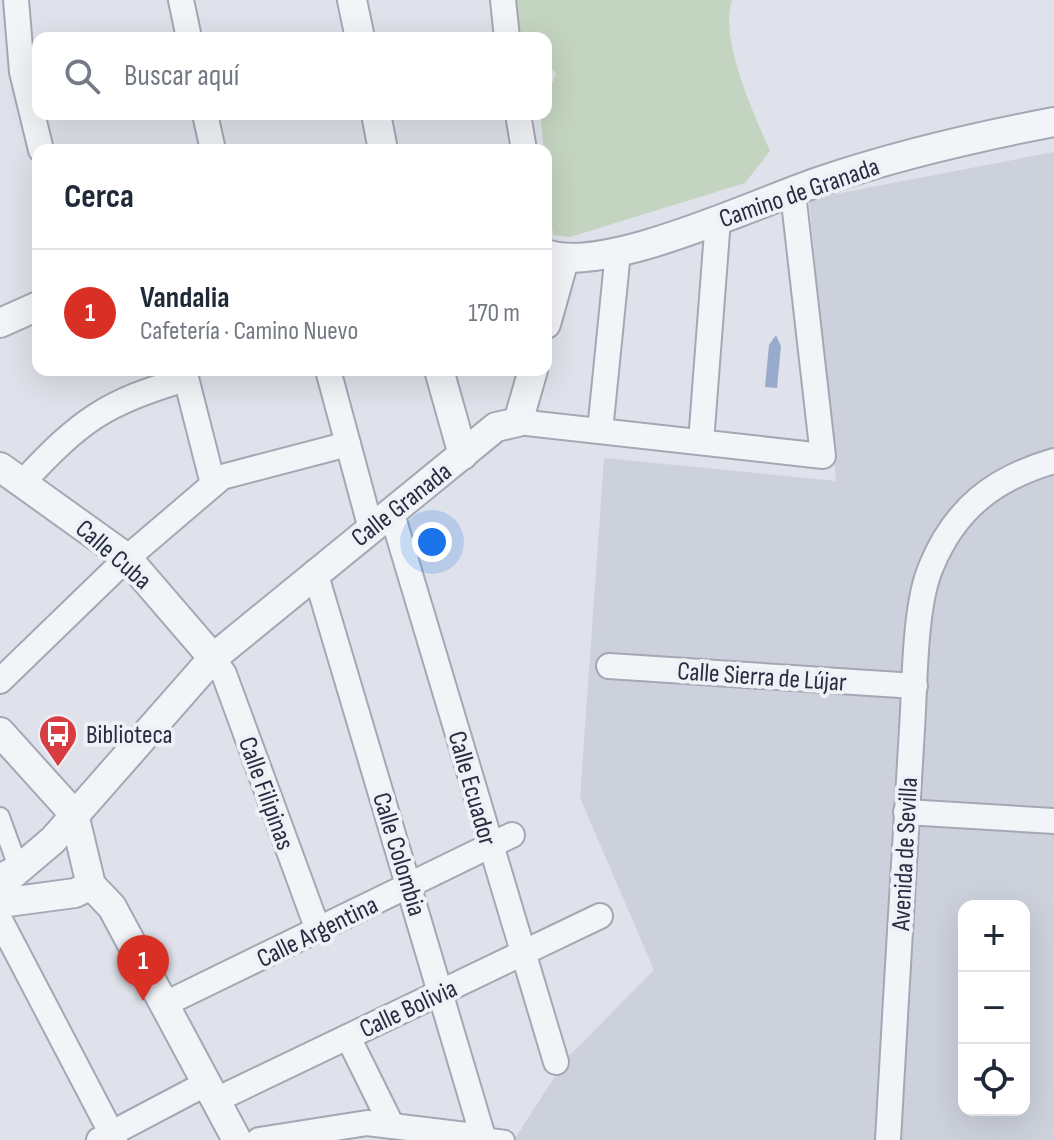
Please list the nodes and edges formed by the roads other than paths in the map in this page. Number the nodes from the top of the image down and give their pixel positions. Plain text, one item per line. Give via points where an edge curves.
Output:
1 (16, 0) edge
2 (181, 0) edge
3 (352, 0) edge
4 (503, 0) edge
5 (188, 32) edge
6 (359, 32) edge
7 (506, 32) edge
8 (32, 113) edge
9 (34, 120) edge
10 (206, 120) edge
11 (377, 120) edge
12 (519, 120) edge
13 (1054, 122) edge
14 (40, 144) edge
15 (212, 144) edge
16 (382, 144) edge
17 (523, 144) edge
18 (793, 193) junction
19 (718, 219) junction
20 (618, 252) junction
21 (555, 257) edge
22 (552, 279) edge
23 (32, 309) edge
24 (0, 323) edge
25 (180, 376) edge
26 (186, 376) edge
27 (330, 376) edge
28 (441, 376) edge
29 (531, 376) edge
30 (518, 422) junction
31 (600, 431) junction
32 (701, 442) junction
33 (348, 444) junction
34 (463, 455) junction
35 (1054, 461) edge
36 (11, 474) edge
37 (213, 484) junction
38 (382, 522) junction
39 (127, 558) junction
40 (315, 572) junction
41 (213, 658) junction
42 (609, 666) dead end
43 (0, 681) edge
44 (915, 686) junction
45 (0, 732) edge
46 (906, 812) junction
47 (74, 814) junction
48 (0, 817) edge
49 (1054, 821) edge
50 (512, 835) dead end
51 (489, 846) junction
52 (0, 873) edge
53 (0, 885) edge
54 (91, 885) junction
55 (410, 885) junction
56 (0, 903) edge
57 (600, 916) dead end
58 (0, 920) edge
59 (318, 930) junction
60 (524, 953) junction
61 (441, 993) junction
62 (165, 1004) junction
63 (348, 1037) junction
64 (556, 1062) dead end
65 (211, 1092) junction
66 (392, 1126) junction
67 (108, 1138) edge
68 (494, 1138) edge
69 (237, 1140) edge
70 (259, 1140) edge
71 (888, 1140) edge

1 - 8 street via 22,72
2 - 5 street
3 - 6 street
4 - 7 street
9 - 14 street
10 - 15 street
11 - 16 street
12 - 17 street
13 - 18 street, Camino de Granada via 885,162
18 - 19 street, Camino de Granada
18 - 32 street via 823,456
19 - 20 street, Camino de Granada
19 - 32 street
20 - 21 street, Camino de Granada
20 - 31 street
21 - 22 street
23 - 24 street
25 - 36 street via 100,410
26 - 37 street
27 - 33 street, Calle Ecuador
28 - 34 street
29 - 30 street
30 - 31 street
30 - 34 street, Calle Granada via 496,427
31 - 32 street
33 - 37 street via 222,477
33 - 38 street, Calle Ecuador
34 - 38 street, Calle Granada
35 - 44 street, Avenida de Sevilla via 1018,471 985,491 948,532 929,569
36 - 39 street, Calle Cuba
37 - 39 street
38 - 40 street, Calle Granada
38 - 51 street, Calle Ecuador
39 - 41 street, Calle Cuba
39 - 43 street
40 - 41 street, Calle Granada
40 - 55 street, Calle Colombia
41 - 47 street, Calle Granada
41 - 59 street, Calle Filipinas via 224,674
42 - 44 street, Calle Sierra de Lújar
44 - 46 street, Avenida de Sevilla
45 - 47 street
46 - 49 street
46 - 71 street, Avenida de Sevilla
47 - 53 street, Calle Granada via 53,840
47 - 54 street
48 - 52 street via 17,864
50 - 51 street, Calle Argentina
51 - 55 street, Calle Argentina
51 - 60 street, Calle Ecuador
54 - 56 street via 75,893
54 - 62 street via 112,907
55 - 59 street, Calle Argentina
55 - 61 street, Calle Colombia
57 - 60 street, Calle Bolivia
58 - 67 street
59 - 62 street, Calle Argentina
60 - 61 street, Calle Bolivia
60 - 64 street, Calle Ecuador
61 - 63 street, Calle Bolivia
61 - 68 street, Calle Colombia
62 - 65 street
63 - 65 street, Calle Bolivia
63 - 66 street
65 - 67 street, Calle Bolivia
65 - 69 street
66 - 68 street
66 - 70 street via 367,1123

